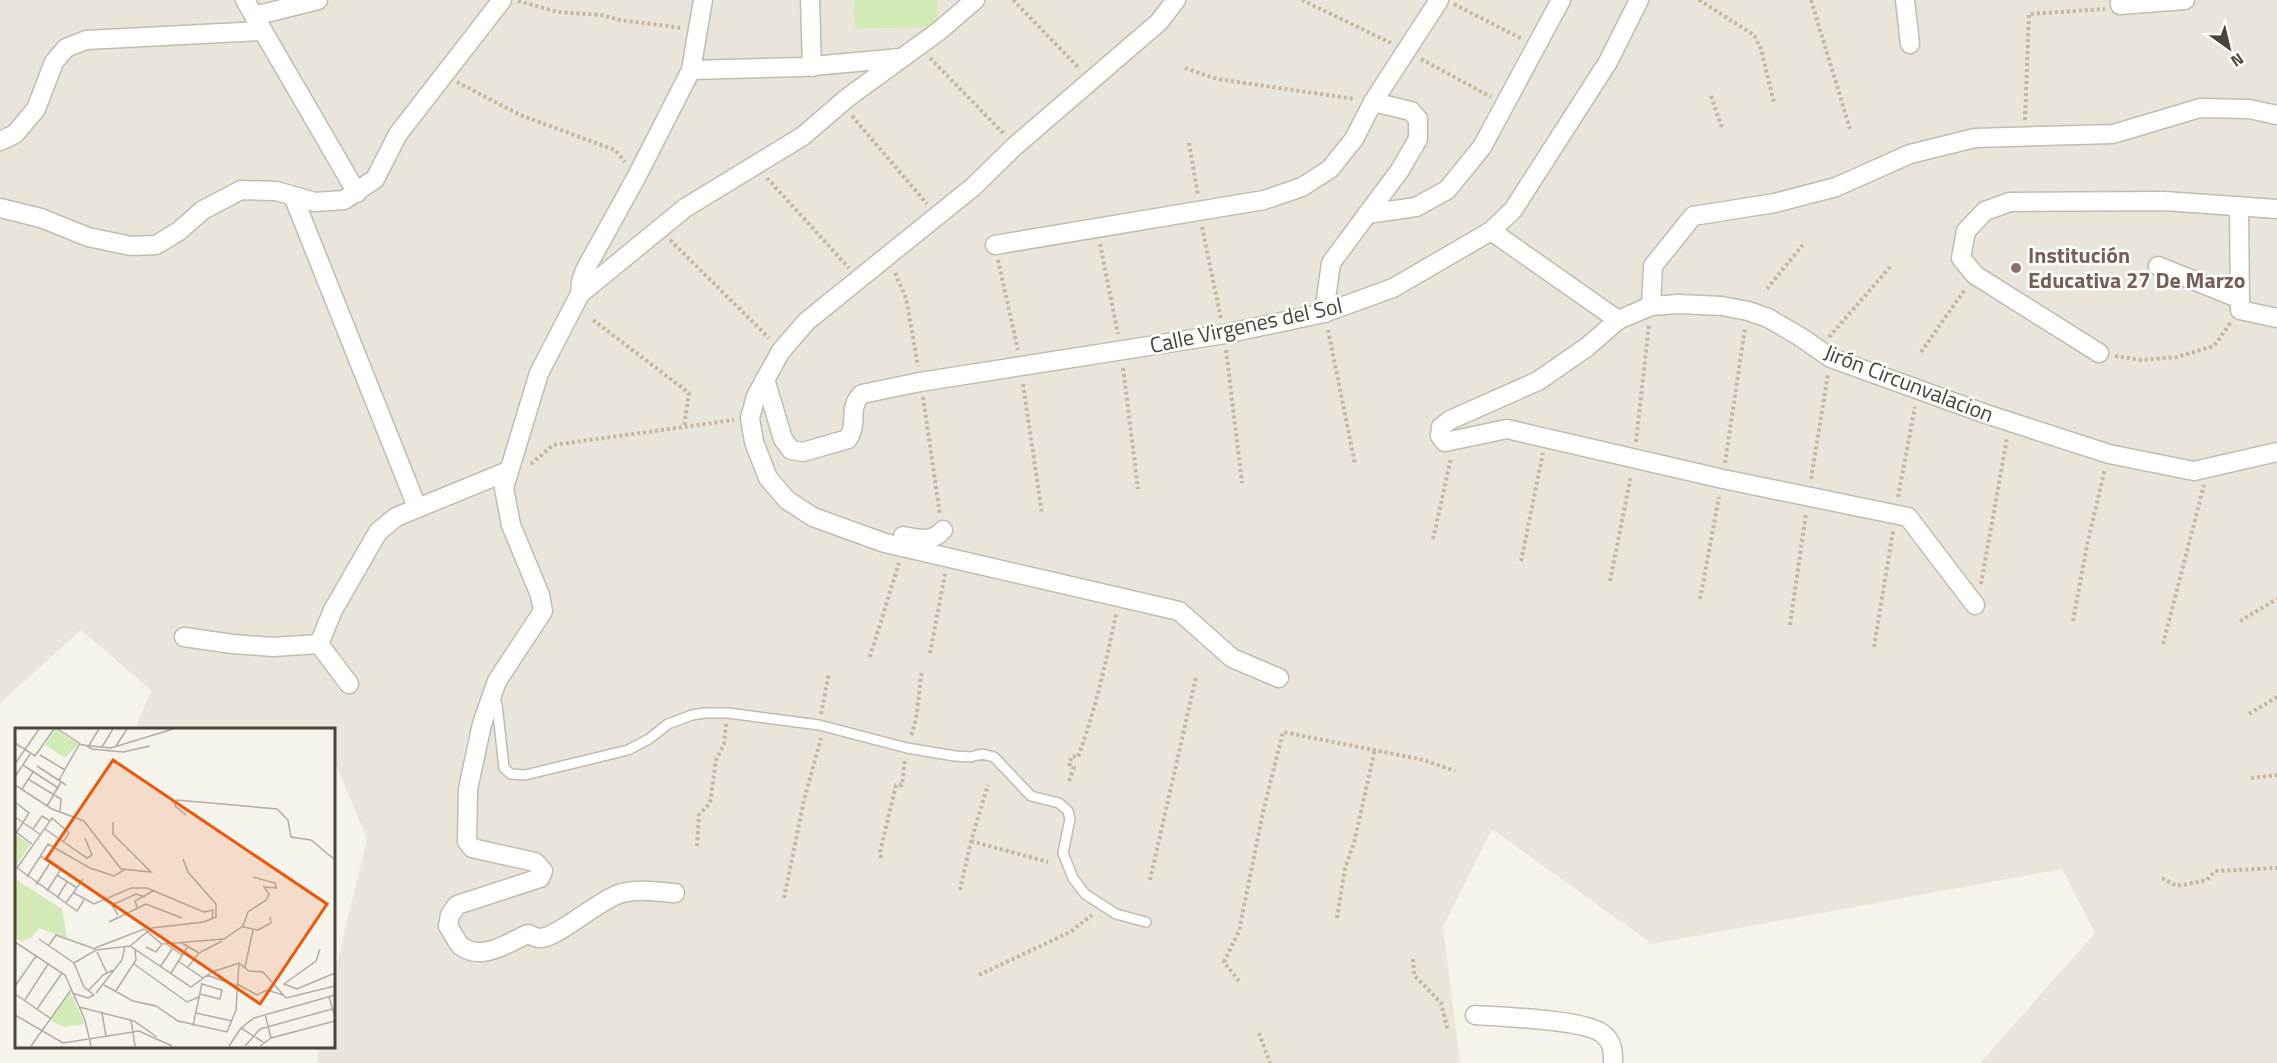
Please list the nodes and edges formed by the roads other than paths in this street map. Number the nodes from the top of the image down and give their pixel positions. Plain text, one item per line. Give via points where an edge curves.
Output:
1 (244, 0) edge
2 (318, 0) edge
3 (502, 0) edge
4 (703, 0) edge
5 (810, 0) edge
6 (975, 0) edge
7 (1176, 0) edge
8 (1438, 0) edge
9 (1561, 0) edge
10 (1639, 0) edge
11 (1905, 0) edge
12 (2185, 0) edge
13 (2120, 3) edge
14 (258, 23) junction
15 (1910, 44) dead end
16 (900, 58) junction
17 (812, 66) junction
18 (691, 70) junction
19 (1373, 102) junction
20 (2277, 114) edge
21 (0, 141) edge
22 (357, 193) junction
23 (293, 196) junction
24 (2240, 206) junction
25 (0, 208) edge
26 (2277, 209) edge
27 (1367, 214) junction
28 (1491, 231) junction
29 (995, 245) dead end
30 (2158, 266) dead end
31 (580, 294) junction
32 (2240, 304) junction
33 (1651, 306) junction
34 (1324, 313) junction
35 (2277, 318) edge
36 (1618, 320) junction
37 (2099, 353) road end
38 (765, 379) junction
39 (2277, 452) edge
40 (508, 471) junction
41 (417, 507) junction
42 (943, 530) dead end
43 (885, 543) junction
44 (1978, 596) road end
45 (184, 637) dead end
46 (319, 644) junction
47 (1280, 678) dead end
48 (349, 684) dead end
49 (492, 696) junction
50 (675, 893) dead end
51 (1146, 922) dead end
52 (1475, 1015) dead end
53 (1613, 1063) edge

1 - 14 street
2 - 14 street
3 - 22 street via 398,134 375,179
4 - 18 street
5 - 17 street
6 - 16 street via 939,32
7 - 38 street via 1159,22 973,187 807,321 781,351
8 - 19 street
9 - 27 street via 1482,147 1447,190 1416,207
10 - 28 street, Calle Virgenes del Sol via 1608,62 1513,210
11 - 15 street
12 - 13 street
14 - 21 street via 86,40 66,48 54,62 36,109 15,134
14 - 22 street
16 - 17 street
16 - 31 street via 803,136 685,208
17 - 18 street
18 - 31 street via 585,270
19 - 27 street via 1411,111 1418,119 1418,139
19 - 29 street via 1354,139 1330,169 1302,188 1264,200
20 - 33 street via 2200,108 2113,134 1975,138 1910,154 1836,187 1775,203 1694,216 1653,266
22 - 23 street via 344,200 315,202
23 - 25 street via 276,191 241,190 203,210 156,245 131,246 88,237 41,218
23 - 41 street
24 - 26 street
24 - 32 street
24 - 37 street via 2164,201 2010,202 1985,211 1966,231 1961,258 1975,275
27 - 34 street via 1331,263
28 - 34 street, Calle Virgenes del Sol via 1393,288
28 - 36 street
30 - 32 street
31 - 40 street via 539,373
32 - 35 street
33 - 36 street, Jirón Circunvalacion
33 - 39 street, Jirón Circunvalacion via 1711,305 1748,311 1768,318 1831,358 2109,454 2194,471
34 - 38 street, Calle Virgenes del Sol via 1224,334 862,394 854,405 854,431 848,439 803,452 791,450 783,439
36 - 44 street, Jirón Circunvalacion via 1538,381 1450,420 1441,427 1440,436 1445,442 1507,429 1908,517
38 - 43 street via 750,418 754,442 768,478 787,500 813,517
40 - 41 street
40 - 49 street via 504,488 511,525 543,611 497,681
41 - 46 street via 396,516 378,532 333,610
42 - 43 street via 937,537 924,540 898,535
43 - 47 street via 1179,611 1232,658
45 - 46 street via 273,647
46 - 48 street
49 - 50 street via 468,789 467,841 472,848 535,862 543,871 540,878 457,905 448,926 461,945 484,953 528,934 542,938 552,934 604,900 622,893
49 - 51 lane via 497,704 504,768 518,775 628,750 668,724 692,715 728,713 822,726 955,756 994,757 1031,796 1059,803 1068,811 1063,853 1080,889 1116,914
52 - 53 street via 1548,1020 1595,1029 1612,1045

